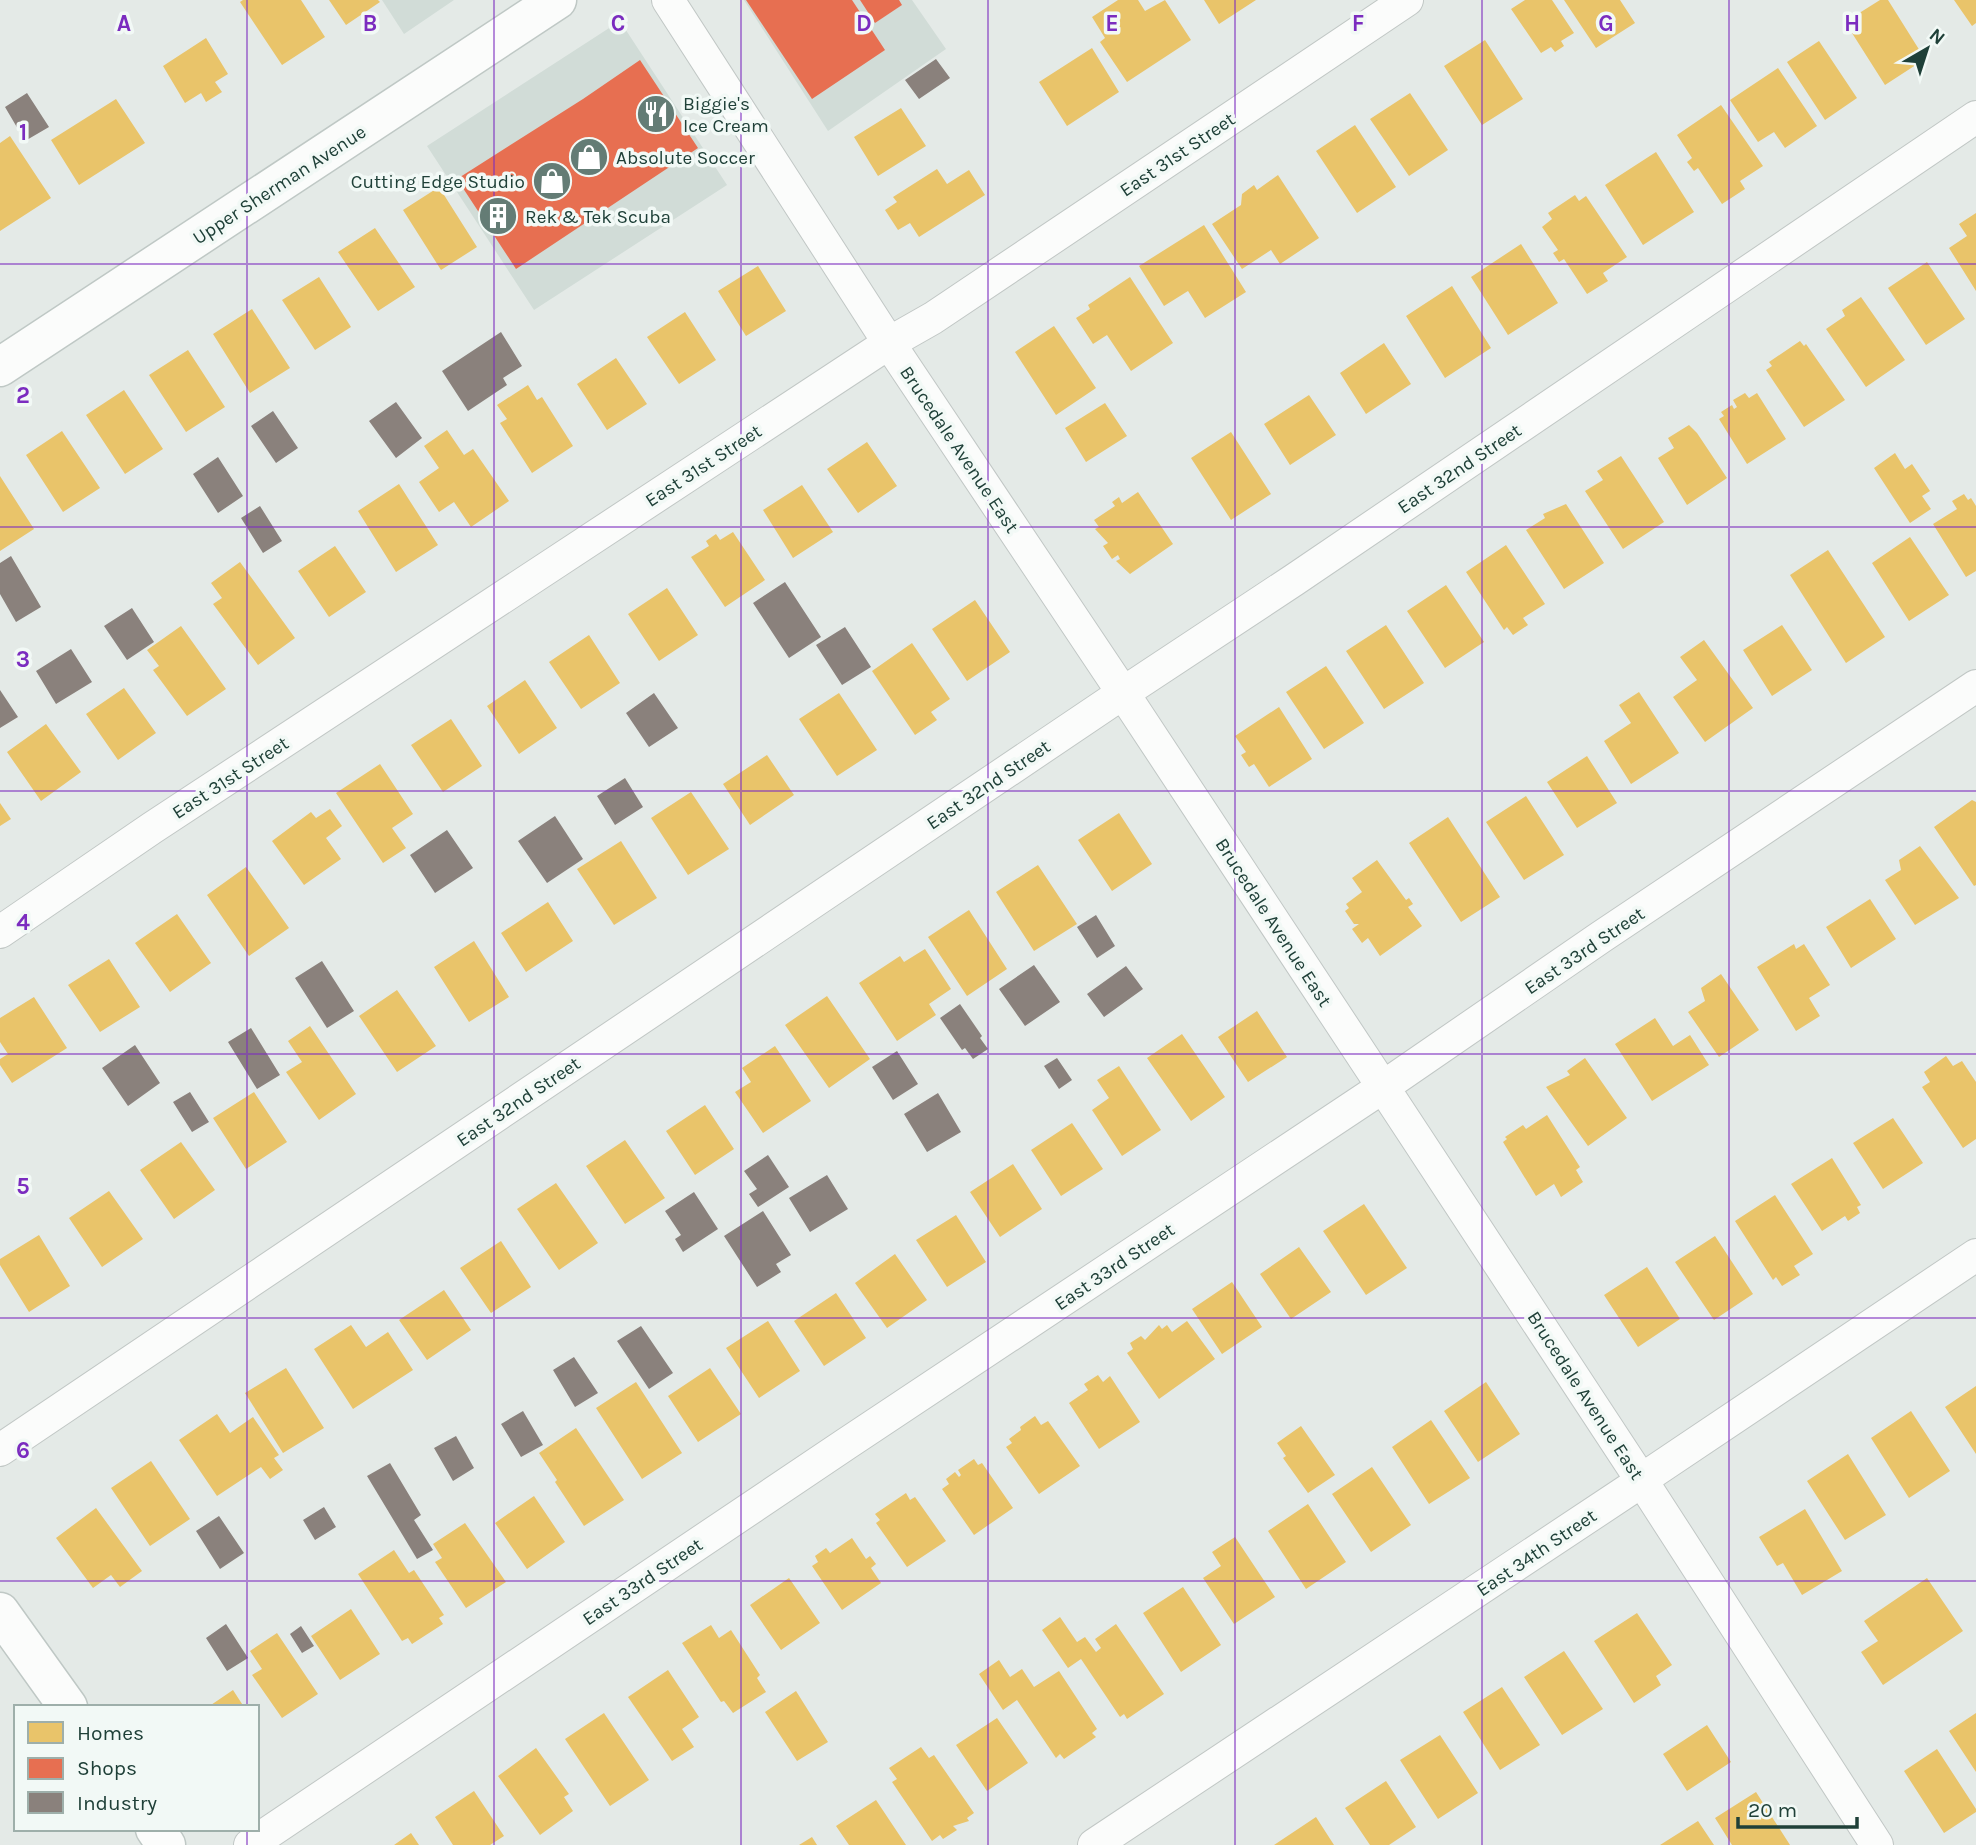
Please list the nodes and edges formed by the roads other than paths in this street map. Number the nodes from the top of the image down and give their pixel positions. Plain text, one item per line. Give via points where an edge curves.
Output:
1 (557, 0) edge
2 (668, 0) edge
3 (1407, 0) edge
4 (1976, 117) edge
5 (889, 343) junction
6 (0, 367) edge
7 (1976, 687) edge
8 (1123, 693) junction
9 (0, 932) edge
10 (1383, 1087) junction
11 (1976, 1255) edge
12 (0, 1450) edge
13 (1642, 1481) junction
14 (0, 1612) edge
15 (67, 1705) edge
16 (250, 1845) edge
17 (1094, 1845) edge
18 (1877, 1845) edge

1 - 6 main road, Upper Sherman Avenue
2 - 5 street, Brucedale Avenue East
3 - 5 street, East 31st Street
4 - 8 street, East 32nd Street
5 - 8 street, Brucedale Avenue East
5 - 9 street, East 31st Street
7 - 10 street, East 33rd Street
8 - 10 street, Brucedale Avenue East
8 - 12 street, East 32nd Street
10 - 13 street, Brucedale Avenue East
10 - 16 street, East 33rd Street
11 - 13 street, East 34th Street
13 - 17 street, East 34th Street
13 - 18 street, Brucedale Avenue East
14 - 15 main road

